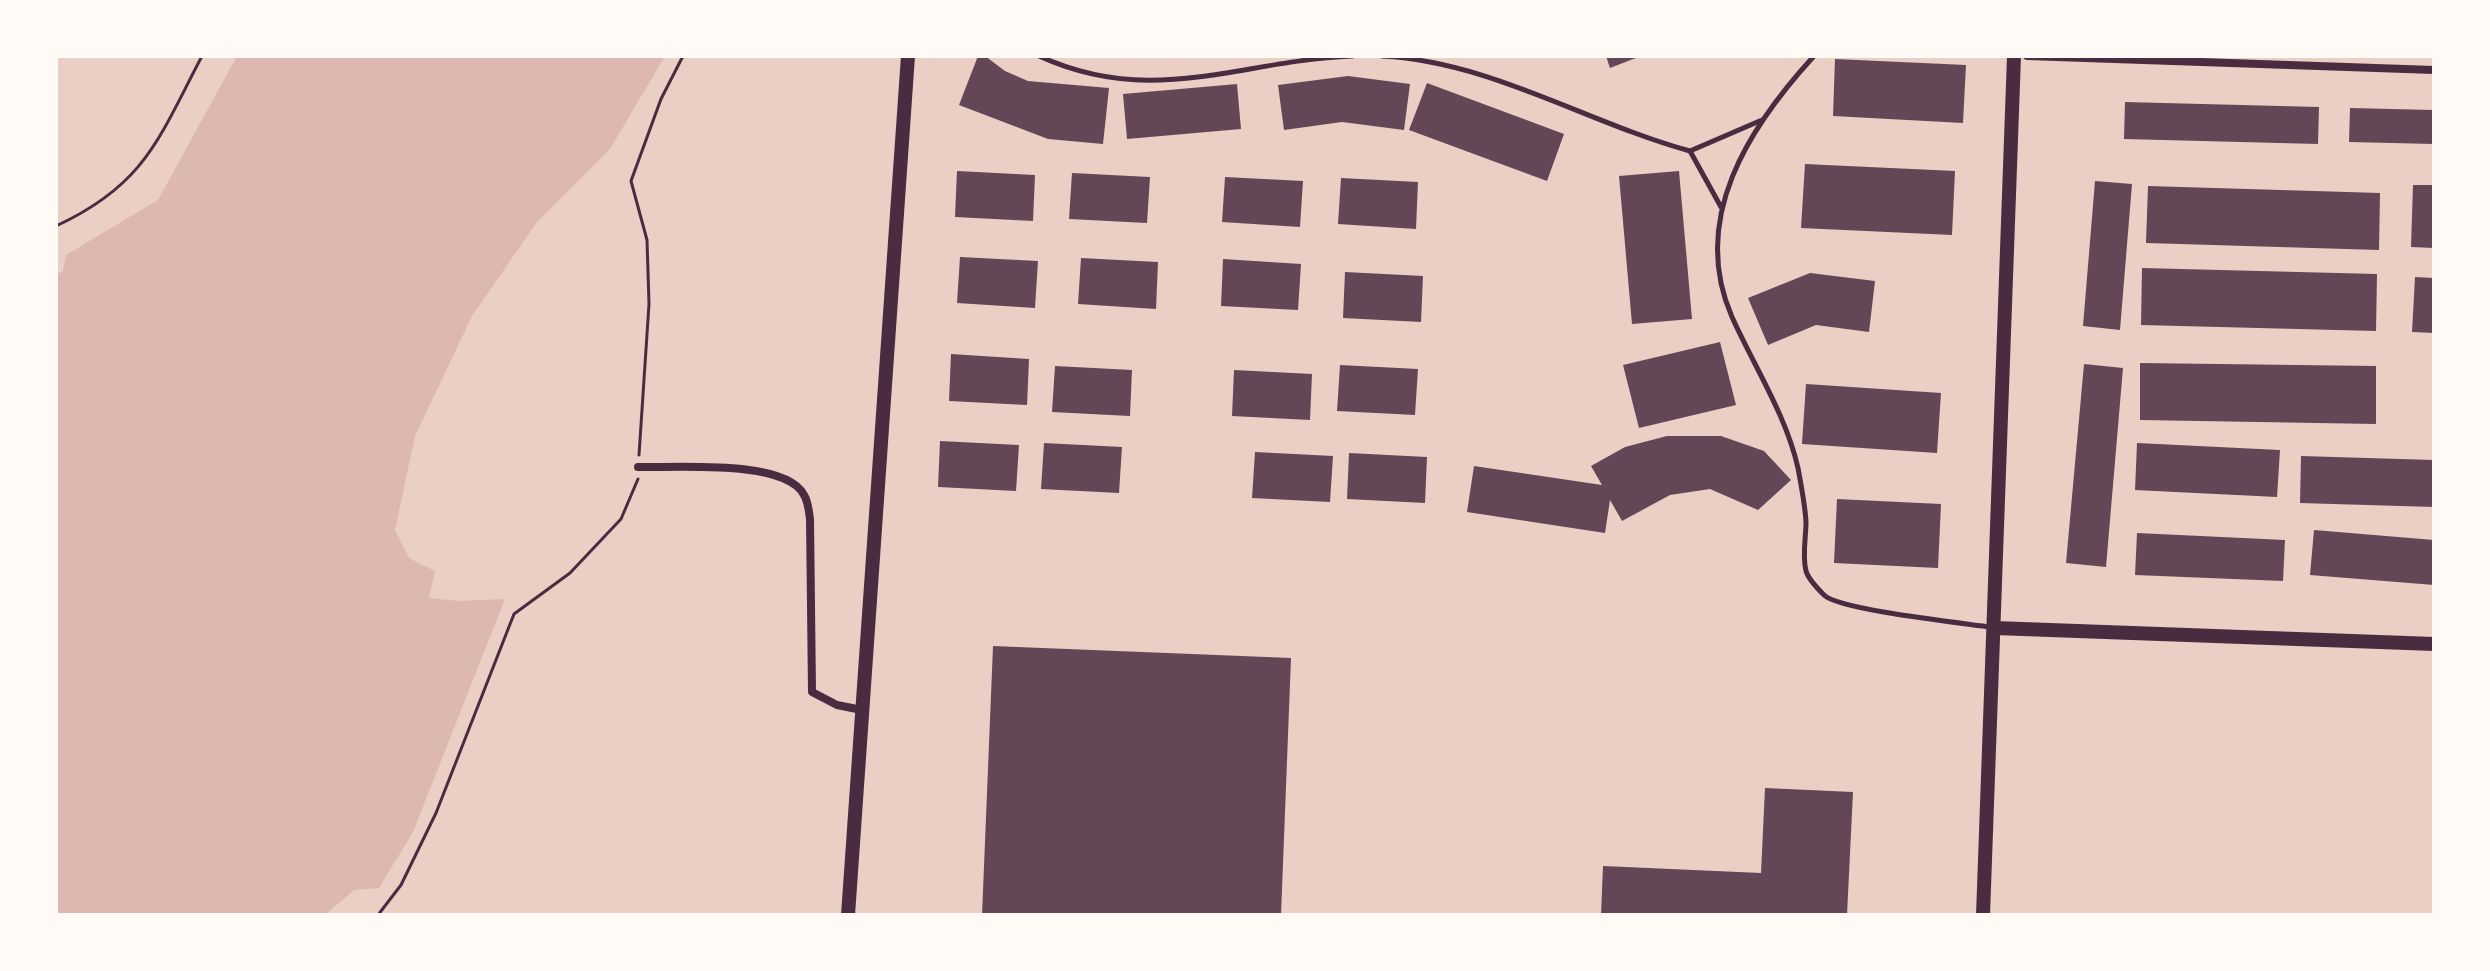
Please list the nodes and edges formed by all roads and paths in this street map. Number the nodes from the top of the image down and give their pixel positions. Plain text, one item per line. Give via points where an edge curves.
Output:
1 (202, 56) edge
2 (683, 56) edge
3 (908, 56) edge
4 (1039, 56) edge
5 (1352, 56) edge
6 (1382, 56) edge
7 (1814, 56) edge
8 (2014, 56) edge
9 (2027, 56) edge
10 (2434, 70) edge
11 (1762, 120) junction
12 (1690, 151) junction
13 (1722, 208) junction
14 (56, 226) edge
15 (638, 467) junction
16 (1995, 628) junction
17 (2434, 644) edge
18 (862, 710) junction
19 (378, 915) edge
20 (848, 915) edge
21 (1983, 915) edge

1 - 14 path via 154,149 118,191
2 - 15 path via 631,181 647,240 649,304
3 - 18 street
4 - 5 lane via 1121,81 1185,81 1301,58
6 - 12 lane via 1426,58 1489,76
7 - 11 lane
8 - 16 street
9 - 10 street
11 - 12 lane
11 - 13 lane via 1743,151
12 - 13 lane
13 - 16 lane via 1716,263 1731,315 1797,465 1806,517 1806,572 1826,598
15 - 18 street via 752,470 781,476 804,492 810,519 812,692
15 - 19 path via 638,482 621,519 570,573 514,614 436,813 401,885
16 - 17 street
16 - 21 street
18 - 20 street

